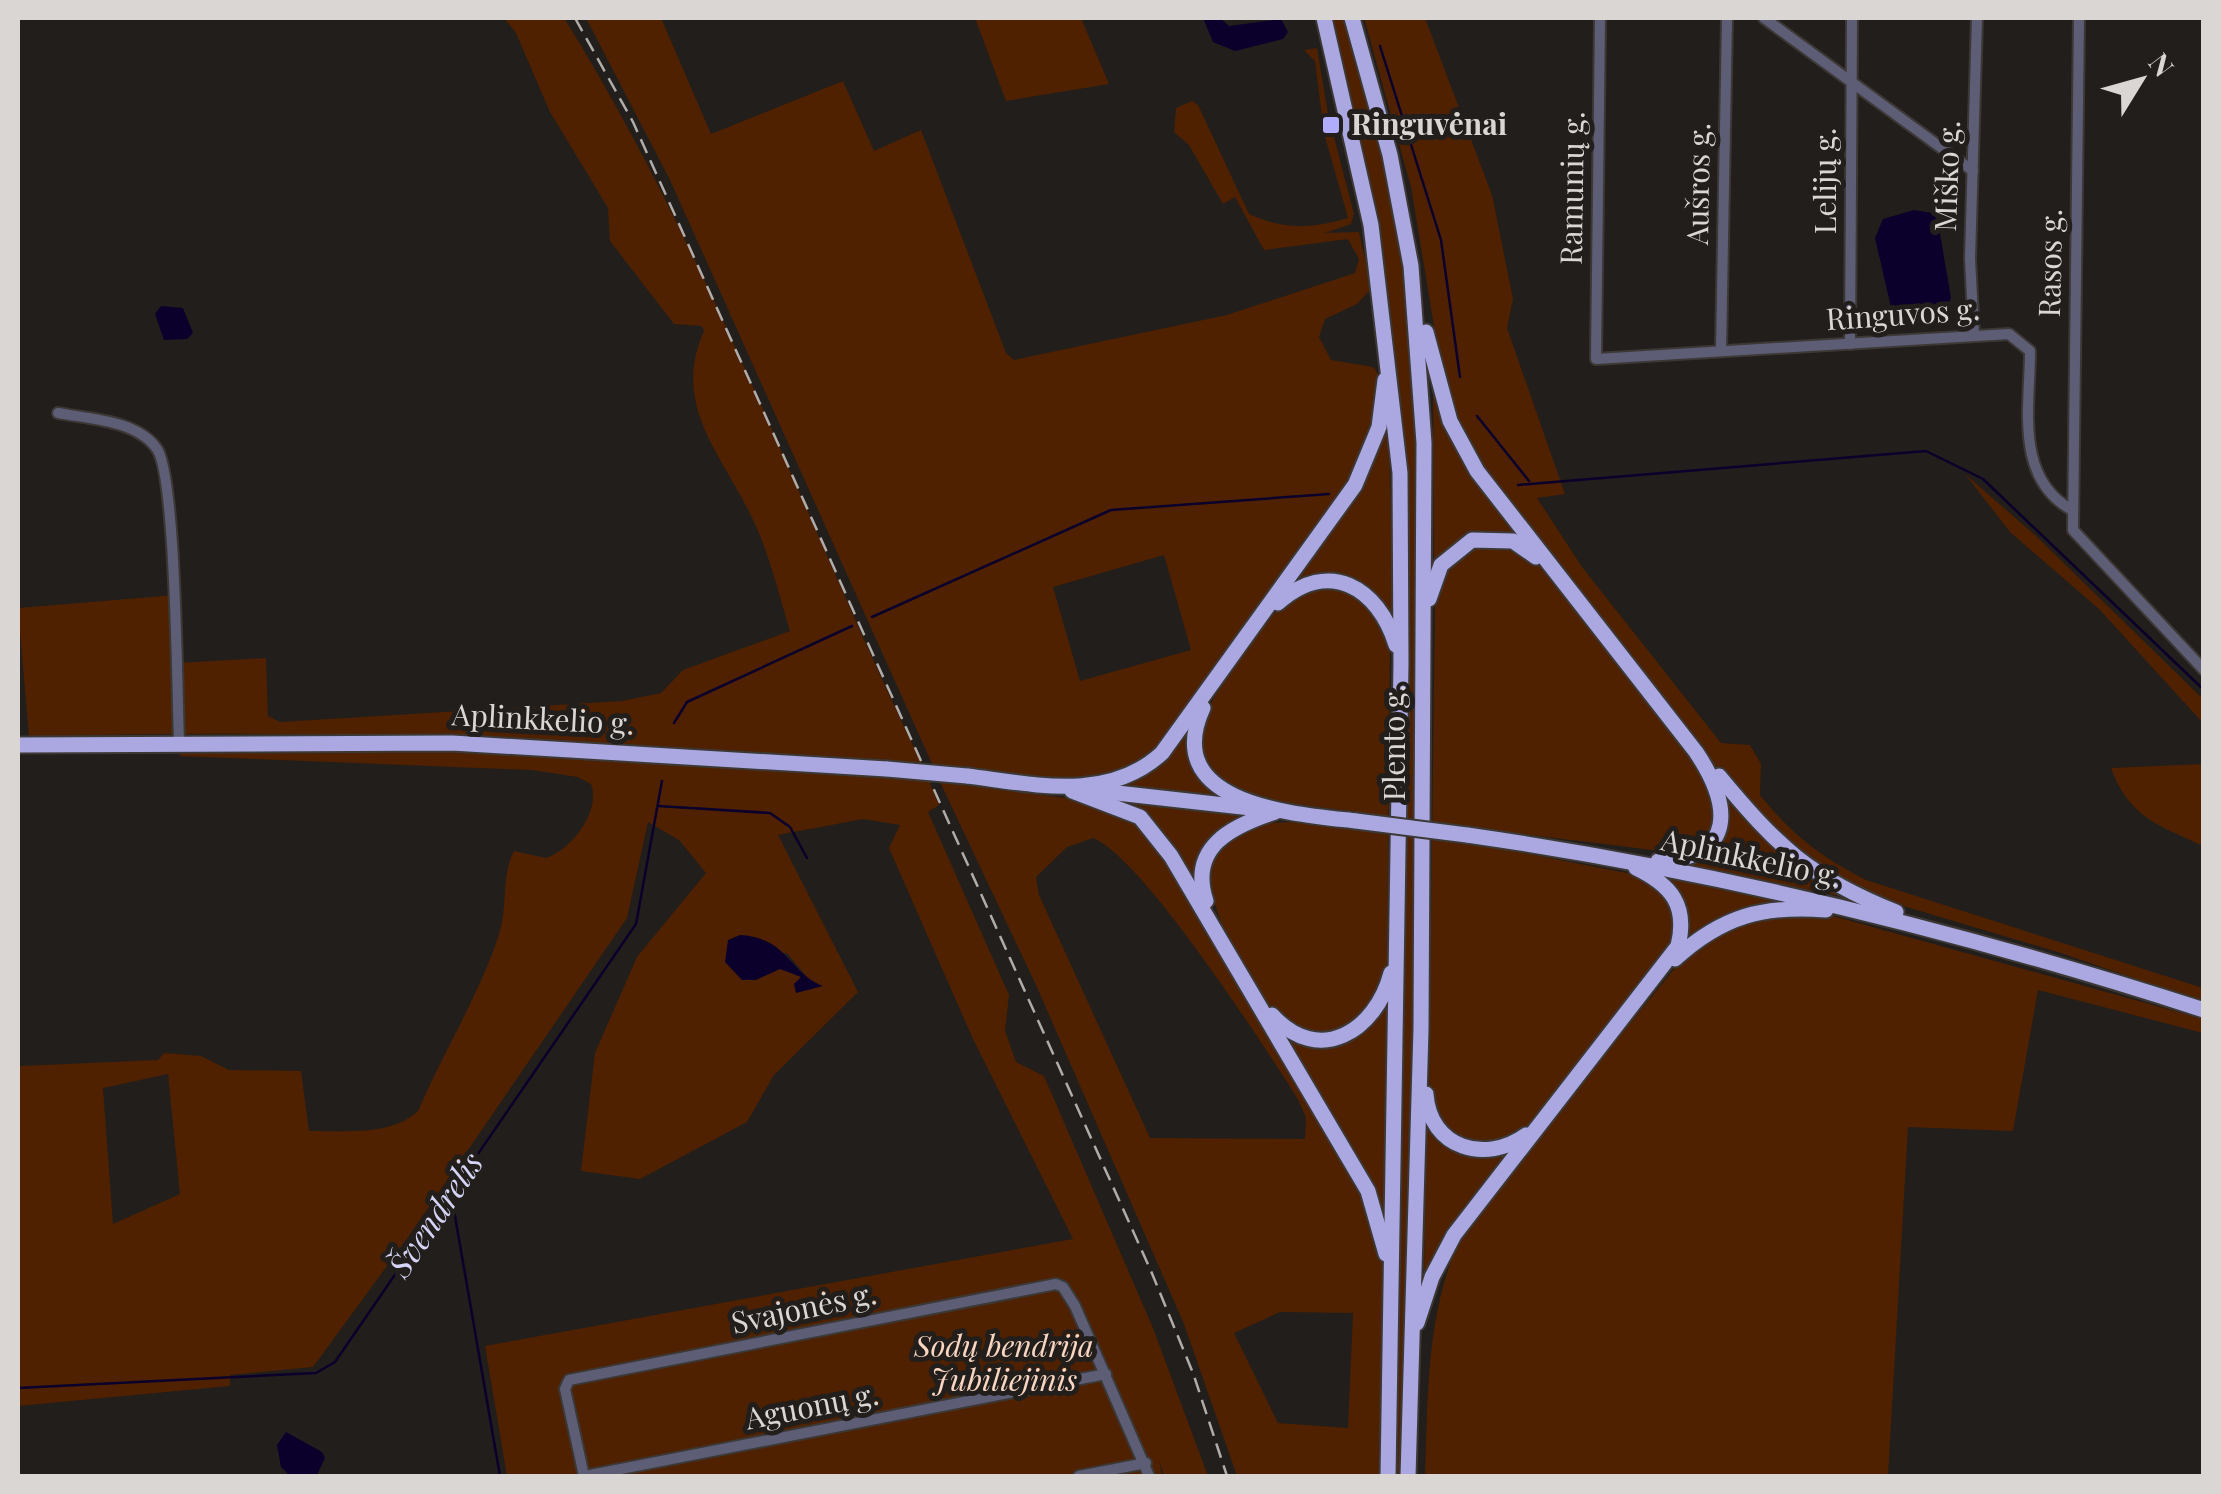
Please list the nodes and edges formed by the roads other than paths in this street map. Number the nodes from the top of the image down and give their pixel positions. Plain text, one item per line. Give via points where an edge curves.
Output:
1 (1324, 18) edge
2 (1352, 18) edge
3 (1600, 18) edge
4 (1727, 18) edge
5 (1764, 18) edge
6 (1852, 18) edge
7 (1977, 18) edge
8 (2079, 18) edge
9 (1852, 82) junction
10 (1973, 170) junction
11 (1411, 266) junction
12 (1381, 291) junction
13 (1974, 335) junction
14 (1850, 344) junction
15 (1721, 351) junction
16 (1596, 359) joint
17 (58, 413) dead end
18 (2072, 510) junction
19 (1577, 603) junction
20 (1264, 615) junction
21 (1424, 617) junction
22 (1401, 662) junction
23 (2204, 670) edge
24 (1211, 691) junction
25 (178, 741) junction
26 (18, 744) edge
27 (1696, 752) junction
28 (1068, 788) junction
29 (1272, 811) junction
30 (1617, 859) junction
31 (1634, 862) junction
32 (1864, 912) junction
33 (1216, 928) junction
34 (1946, 932) junction
35 (1398, 950) junction
36 (1665, 969) junction
37 (1259, 1000) junction
38 (2204, 1010) edge
39 (1421, 1029) junction
40 (1538, 1126) junction
41 (1392, 1308) junction
42 (1413, 1336) junction
43 (1106, 1374) junction
44 (1146, 1463) junction
45 (585, 1476) edge
46 (1079, 1476) edge
47 (1150, 1476) edge
48 (1388, 1476) edge
49 (1408, 1476) edge

1 - 12 highway, Plento g.
2 - 11 highway, Plento g. via 1390,155
3 - 16 street, Ramunių g.
4 - 15 street, Aušros g.
5 - 9 street
6 - 9 street, Lelijų g.
7 - 10 street, Miško g.
8 - 18 street, Rasos g.
9 - 10 street
9 - 14 street, Lelijų g.
10 - 13 street, Miško g.
11 - 19 highway via 1450,422 1477,471
11 - 21 highway, Plento g. via 1424,443
12 - 20 highway via 1385,379 1369,457
12 - 22 highway, Plento g. via 1400,473
13 - 14 street, Ringuvos g.
13 - 18 street, Ringuvos g. via 2009,334 2030,351 2032,466
14 - 15 street, Ringuvos g.
15 - 16 street, Ringuvos g.
17 - 25 street via 130,428 160,455 170,532
18 - 23 street via 2081,544
19 - 21 highway via 1526,548 1483,538 1461,545 1441,564
19 - 27 highway
20 - 22 highway via 1300,586 1348,584 1388,619
20 - 24 highway
21 - 39 highway, Plento g.
22 - 35 highway, Plento g.
24 - 28 highway via 1151,764 1118,780
24 - 29 highway via 1195,734 1200,763 1219,787
25 - 26 highway, Aplinkkelio g.
25 - 28 highway, Aplinkkelio g., bridge via 558,747
27 - 31 highway via 1723,804 1712,840 1692,856
27 - 34 highway via 1799,862 1837,887
28 - 29 highway, Aplinkkelio g.
28 - 33 highway via 1148,824
29 - 30 highway, Aplinkkelio g., bridge
29 - 33 highway via 1225,832 1206,855 1201,886
30 - 31 highway, Aplinkkelio g.
30 - 36 highway via 1659,879 1678,903 1682,930
31 - 32 highway, Aplinkkelio g.
32 - 34 highway, Aplinkkelio g.
32 - 36 highway via 1747,912 1706,932
33 - 37 highway
34 - 38 highway, Aplinkkelio g.
35 - 37 highway via 1376,1012 1344,1036 1292,1032
35 - 41 highway, Plento g.
36 - 40 highway
37 - 41 highway via 1368,1191 1384,1239
39 - 40 highway via 1427,1108 1450,1140 1476,1151 1496,1150
39 - 42 highway, Plento g.
40 - 42 highway via 1442,1255
41 - 48 highway, Plento g.
42 - 49 highway, Plento g.
43 - 44 street
43 - 45 street, Aguonų g.
43 - 45 street, Svajonės g. via 1070,1295 1049,1284 569,1380
44 - 46 street
44 - 47 street

